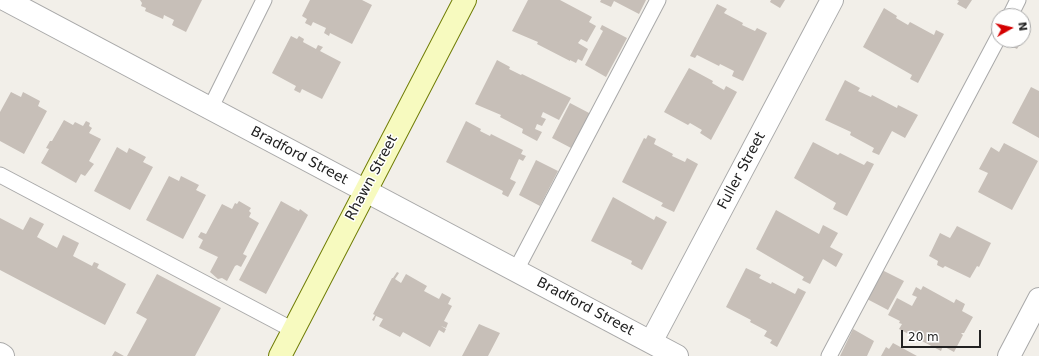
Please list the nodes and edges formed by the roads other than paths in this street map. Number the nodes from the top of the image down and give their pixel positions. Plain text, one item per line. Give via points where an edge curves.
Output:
1 (6, 0) edge
2 (264, 0) edge
3 (465, 0) edge
4 (658, 0) edge
5 (832, 0) edge
6 (41, 8) edge
7 (993, 48) edge
8 (210, 109) junction
9 (0, 175) edge
10 (366, 191) junction
11 (516, 270) junction
12 (1039, 299) edge
13 (293, 330) junction
14 (651, 342) junction
15 (0, 354) edge
16 (3, 356) edge
17 (280, 356) edge
18 (677, 356) edge
19 (829, 356) edge
20 (1009, 356) edge

1 - 6 street, Bradford Street
2 - 8 lane
3 - 10 main road, Rhawn Street
4 - 11 lane
5 - 14 street, Fuller Street
6 - 8 street, Bradford Street
7 - 19 lane
8 - 10 street, Bradford Street
9 - 13 lane
10 - 11 street, Bradford Street
10 - 13 main road, Rhawn Street
11 - 14 street, Bradford Street
12 - 20 street
13 - 17 main road, Rhawn Street
14 - 18 street, Bradford Street
15 - 16 street

